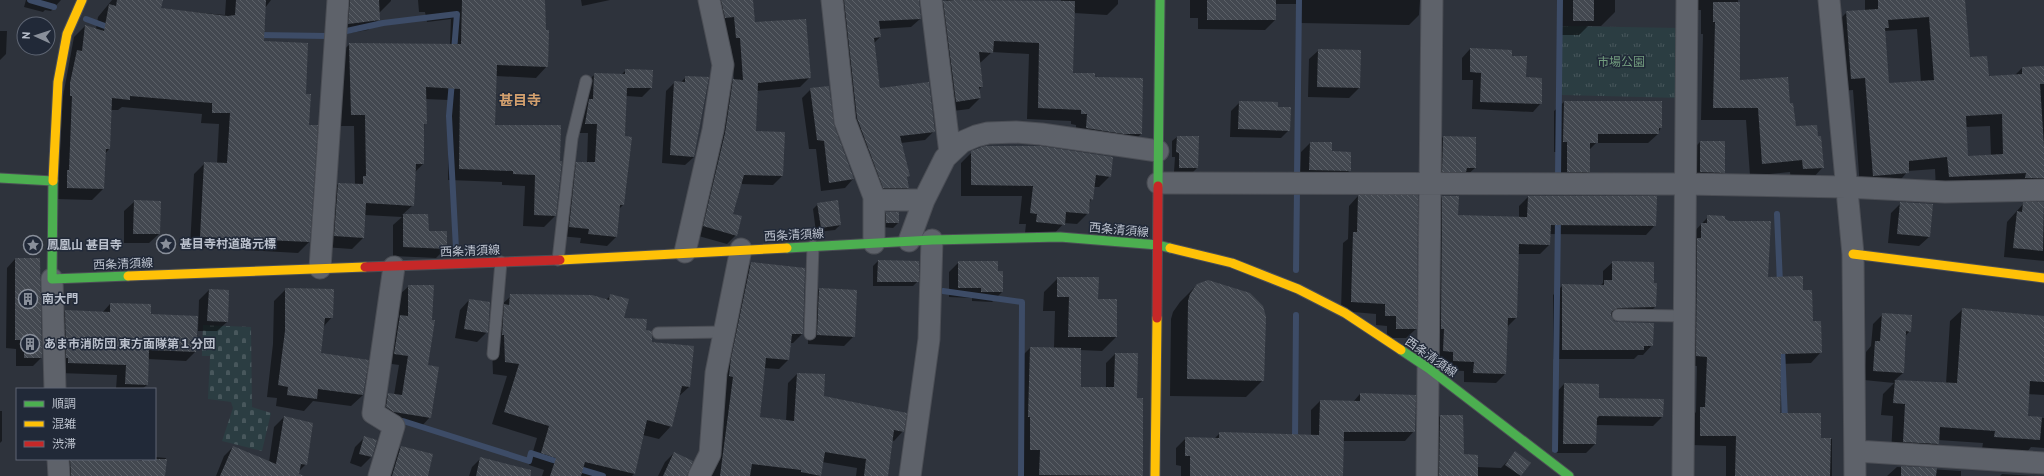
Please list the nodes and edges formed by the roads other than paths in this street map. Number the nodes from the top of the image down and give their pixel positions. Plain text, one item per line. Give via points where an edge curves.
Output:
1 (82, 0) edge
2 (338, 0) edge
3 (709, 0) edge
4 (832, 0) edge
5 (931, 0) edge
6 (1160, 0) edge
7 (1432, 0) edge
8 (1688, 0) edge
9 (1829, 0) edge
10 (586, 81) dead end
11 (1158, 152) junction
12 (950, 153) junction
13 (0, 178) edge
14 (53, 181) junction
15 (1158, 183) junction
16 (1430, 183) junction
17 (1686, 184) junction
18 (1846, 187) junction
19 (2044, 190) edge
20 (874, 200) junction
21 (924, 200) junction
22 (932, 240) junction
23 (909, 241) junction
24 (874, 243) junction
25 (1158, 245) junction
26 (813, 246) junction
27 (741, 249) junction
28 (685, 252) junction
29 (1852, 254) junction
30 (558, 260) junction
31 (501, 262) junction
32 (394, 266) junction
33 (320, 268) junction
34 (2044, 278) edge
35 (52, 279) junction
36 (1618, 315) dead end
37 (1685, 316) junction
38 (724, 332) junction
39 (658, 333) dead end
40 (810, 334) dead end
41 (493, 354) dead end
42 (1428, 368) junction
43 (56, 388) edge
44 (1856, 451) junction
45 (58, 460) edge
46 (2044, 464) edge
47 (59, 476) edge
48 (379, 476) edge
49 (699, 476) edge
50 (910, 476) edge
51 (1155, 476) edge
52 (1427, 476) edge
53 (1570, 476) edge
54 (1682, 476) edge
55 (1855, 476) edge

1 - 14 main road via 67,34 58,82
2 - 33 street
3 - 28 street via 723,65 714,130
4 - 20 street via 845,121
5 - 12 street
6 - 11 main road
7 - 16 street
8 - 17 street
9 - 18 street
10 - 30 lane via 572,138
11 - 12 street via 1016,132 976,136 962,142
11 - 15 main road
12 - 21 street
13 - 14 main road
14 - 35 main road
15 - 16 street
15 - 25 main road
16 - 17 street
16 - 42 street
17 - 18 street
17 - 37 street
18 - 19 street via 1945,192
18 - 29 street
20 - 21 street
20 - 24 street
21 - 23 street
22 - 23 main road, 西条清須線
22 - 25 main road, 西条清須線 via 1060,237
22 - 50 street via 929,339
23 - 24 main road, 西条清須線
24 - 26 main road, 西条清須線
25 - 42 main road, 西条清須線 via 1232,263 1298,289 1345,313
25 - 51 main road
26 - 27 main road, 西条清須線
26 - 40 lane
27 - 28 main road, 西条清須線
27 - 38 street
28 - 30 main road, 西条清須線
29 - 34 main road
29 - 44 street
30 - 31 main road, 西条清須線
31 - 32 main road, 西条清須線
31 - 41 lane
32 - 33 main road, 西条清須線
32 - 48 street via 373,413 394,426
33 - 35 main road, 西条清須線
35 - 43 street
36 - 37 lane
37 - 54 street
38 - 39 lane
38 - 49 street via 716,373 710,454
42 - 52 street
42 - 53 main road, 西条清須線
44 - 46 street
44 - 55 street
45 - 47 street

